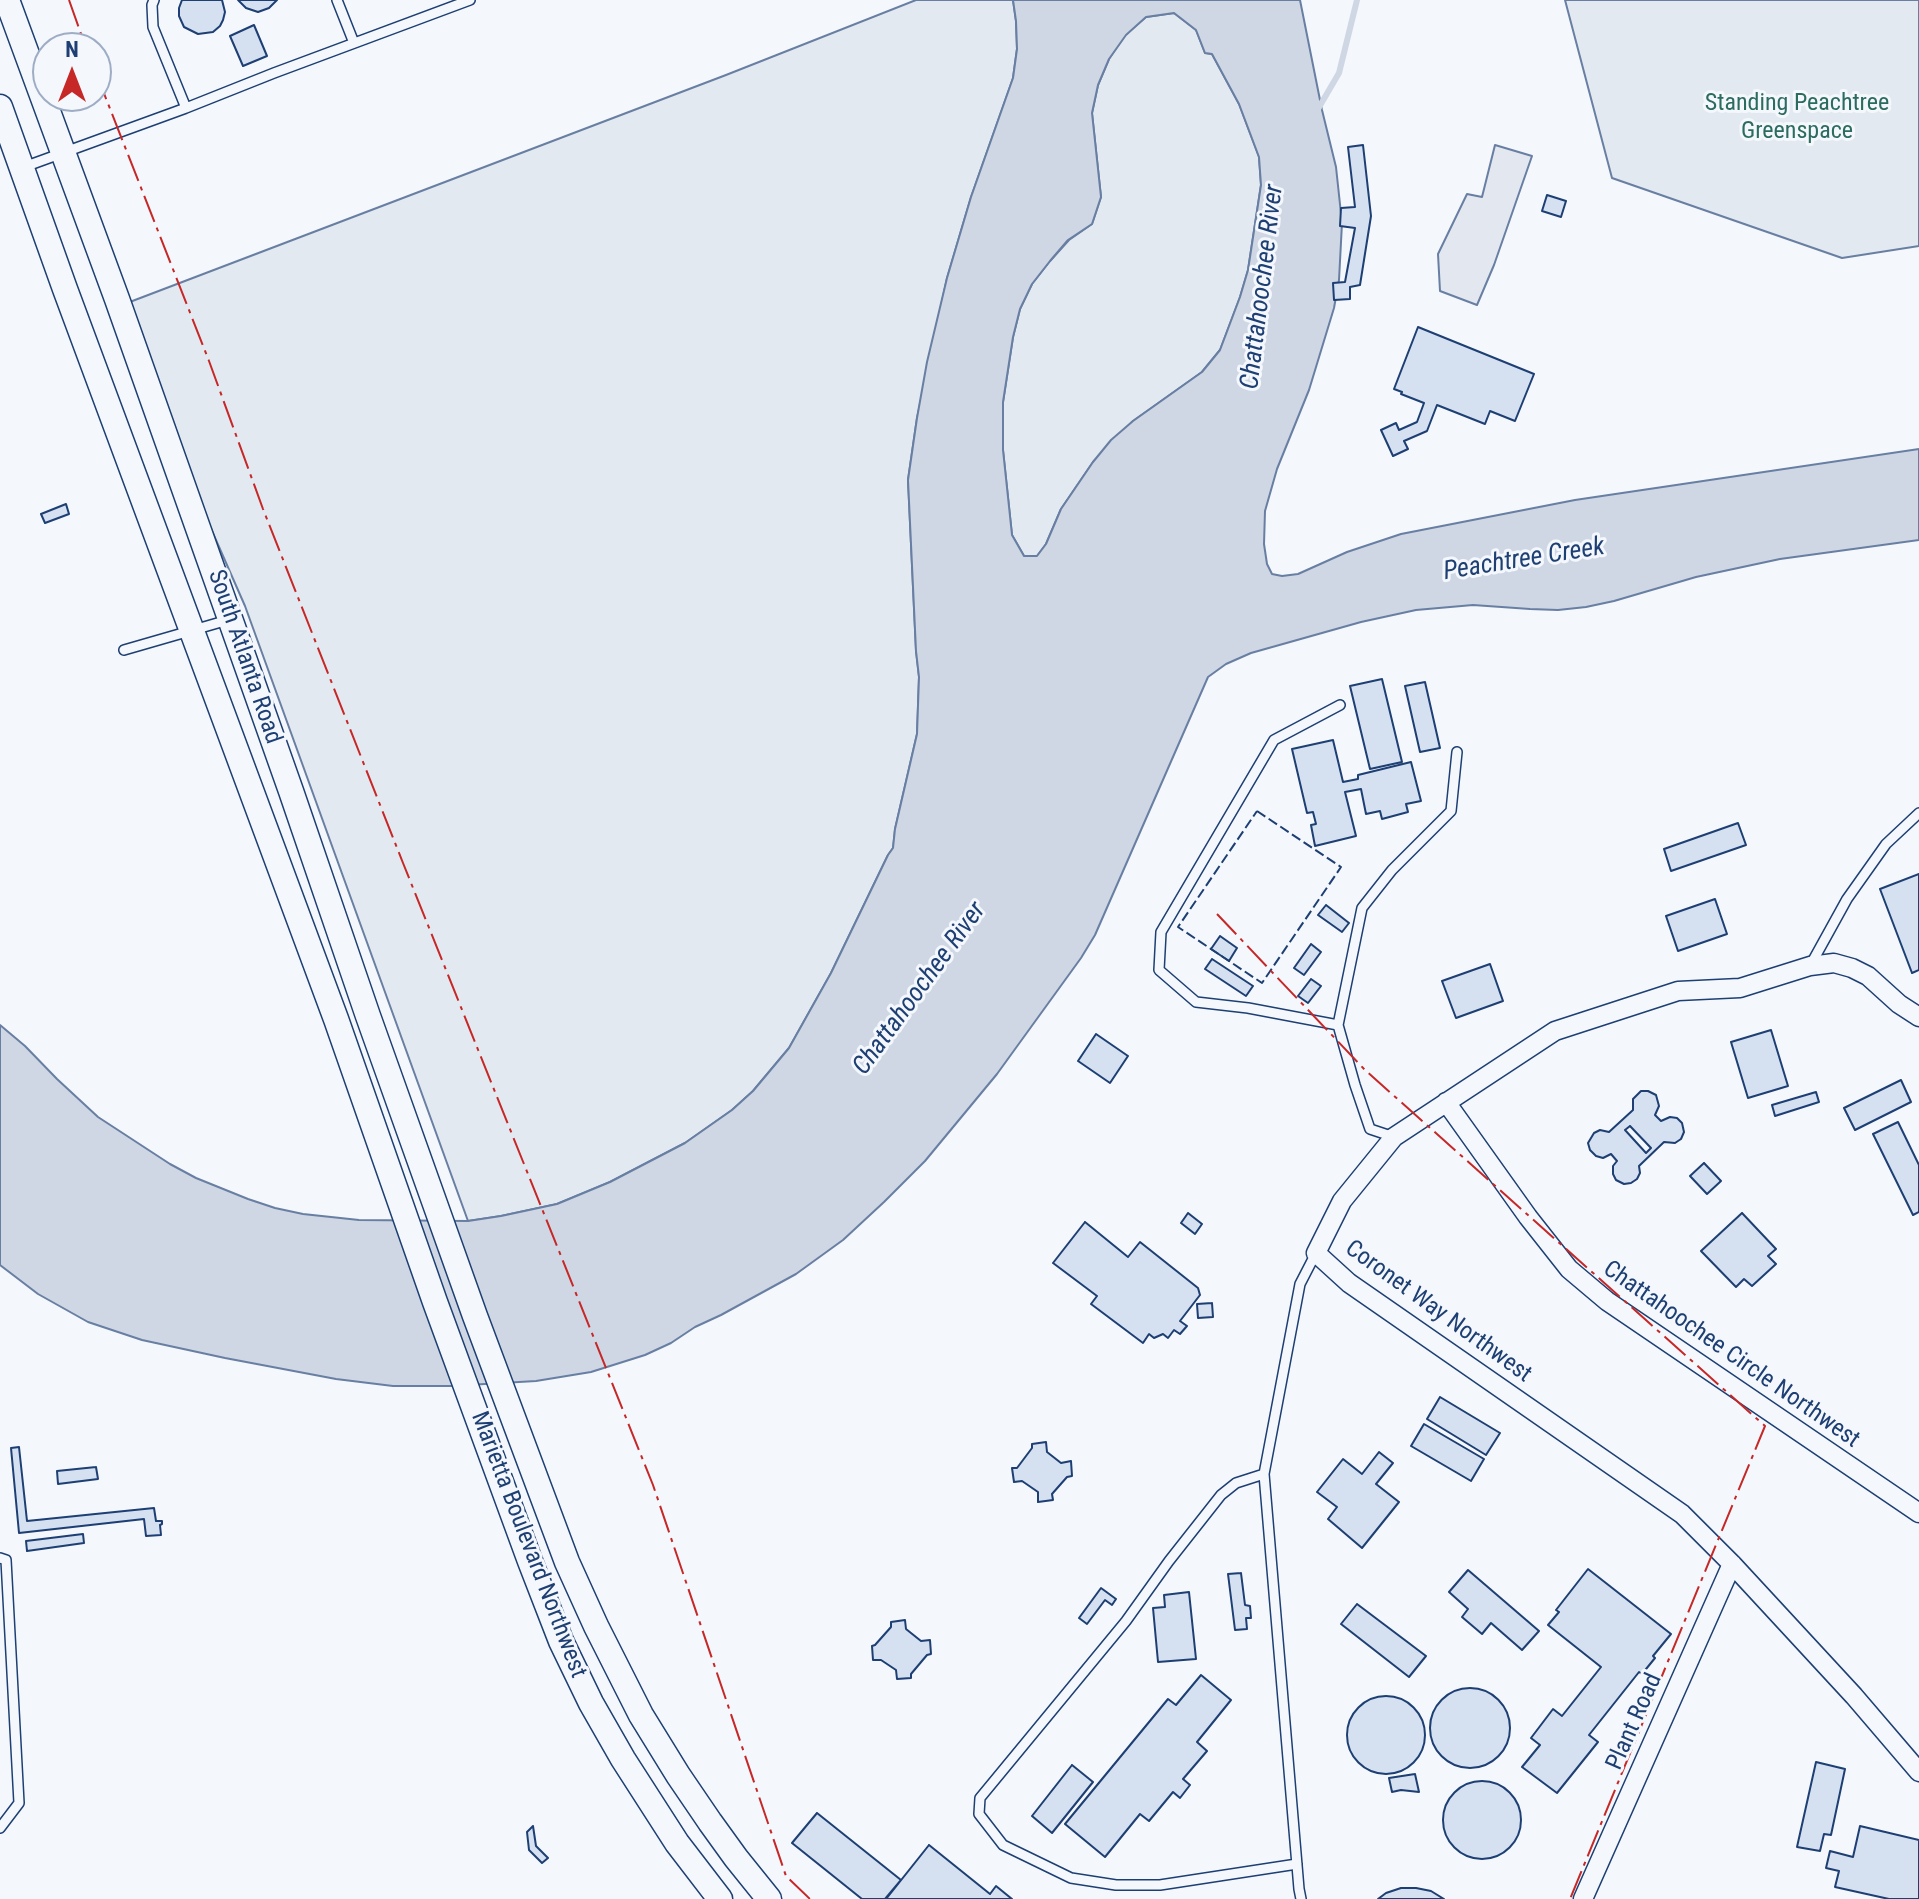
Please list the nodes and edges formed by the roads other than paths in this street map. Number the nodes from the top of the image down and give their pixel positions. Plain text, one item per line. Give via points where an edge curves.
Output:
1 (7, 0) edge
2 (154, 0) edge
3 (337, 0) edge
4 (470, 0) edge
5 (354, 43) junction
6 (0, 107) edge
7 (186, 108) junction
8 (64, 152) junction
9 (21, 168) junction
10 (231, 620) junction
11 (191, 631) junction
12 (124, 650) dead end
13 (1340, 705) dead end
14 (1457, 752) dead end
15 (1919, 813) edge
16 (1810, 966) junction
17 (1919, 1017) edge
18 (1338, 1025) junction
19 (1446, 1102) junction
20 (1394, 1137) junction
21 (1316, 1253) junction
22 (435, 1302) joint
23 (475, 1316) joint
24 (1264, 1474) junction
25 (1919, 1513) edge
26 (0, 1558) edge
27 (1732, 1564) junction
28 (1919, 1772) edge
29 (0, 1828) edge
30 (1297, 1864) junction
31 (720, 1899) edge
32 (769, 1899) edge
33 (1301, 1899) edge
34 (1583, 1899) edge

1 - 8 main road, South Atlanta Road
2 - 7 lane via 153,27
3 - 5 lane
4 - 5 lane
5 - 7 lane
6 - 9 main road, South Atlanta Road
7 - 8 lane
8 - 9 lane
8 - 10 main road, South Atlanta Road
9 - 11 main road, South Atlanta Road
10 - 11 lane
10 - 23 main road, South Atlanta Road
11 - 12 lane
11 - 22 main road, South Atlanta Road
13 - 18 lane via 1274,740 1161,932 1159,970 1196,1002
14 - 18 lane via 1451,811 1362,908
15 - 16 lane via 1886,844
16 - 17 street, Coronet Way Northwest via 1834,963 1852,968
16 - 19 street, Coronet Way Northwest via 1740,988 1678,991 1555,1031
18 - 20 lane via 1370,1129
19 - 20 street, Coronet Way Northwest
19 - 25 street, Chattahoochee Circle Northwest via 1569,1269 1607,1301
20 - 21 street, Coronet Way Northwest via 1342,1201
21 - 24 lane via 1300,1284
21 - 27 street, Coronet Way Northwest via 1349,1283 1682,1514
22 - 31 main road, Marietta Boulevard Northwest via 561,1641 623,1759
23 - 32 main road, Marietta Boulevard Northwest via 567,1562 641,1715 710,1822
24 - 30 lane
24 - 30 lane via 1236,1483 1221,1495 1126,1621 980,1798 979,1814 1003,1845 1071,1878 1160,1885
26 - 29 lane via 6,1560 19,1803
27 - 28 street, Coronet Way Northwest
27 - 34 street, Plant Road
30 - 33 lane

